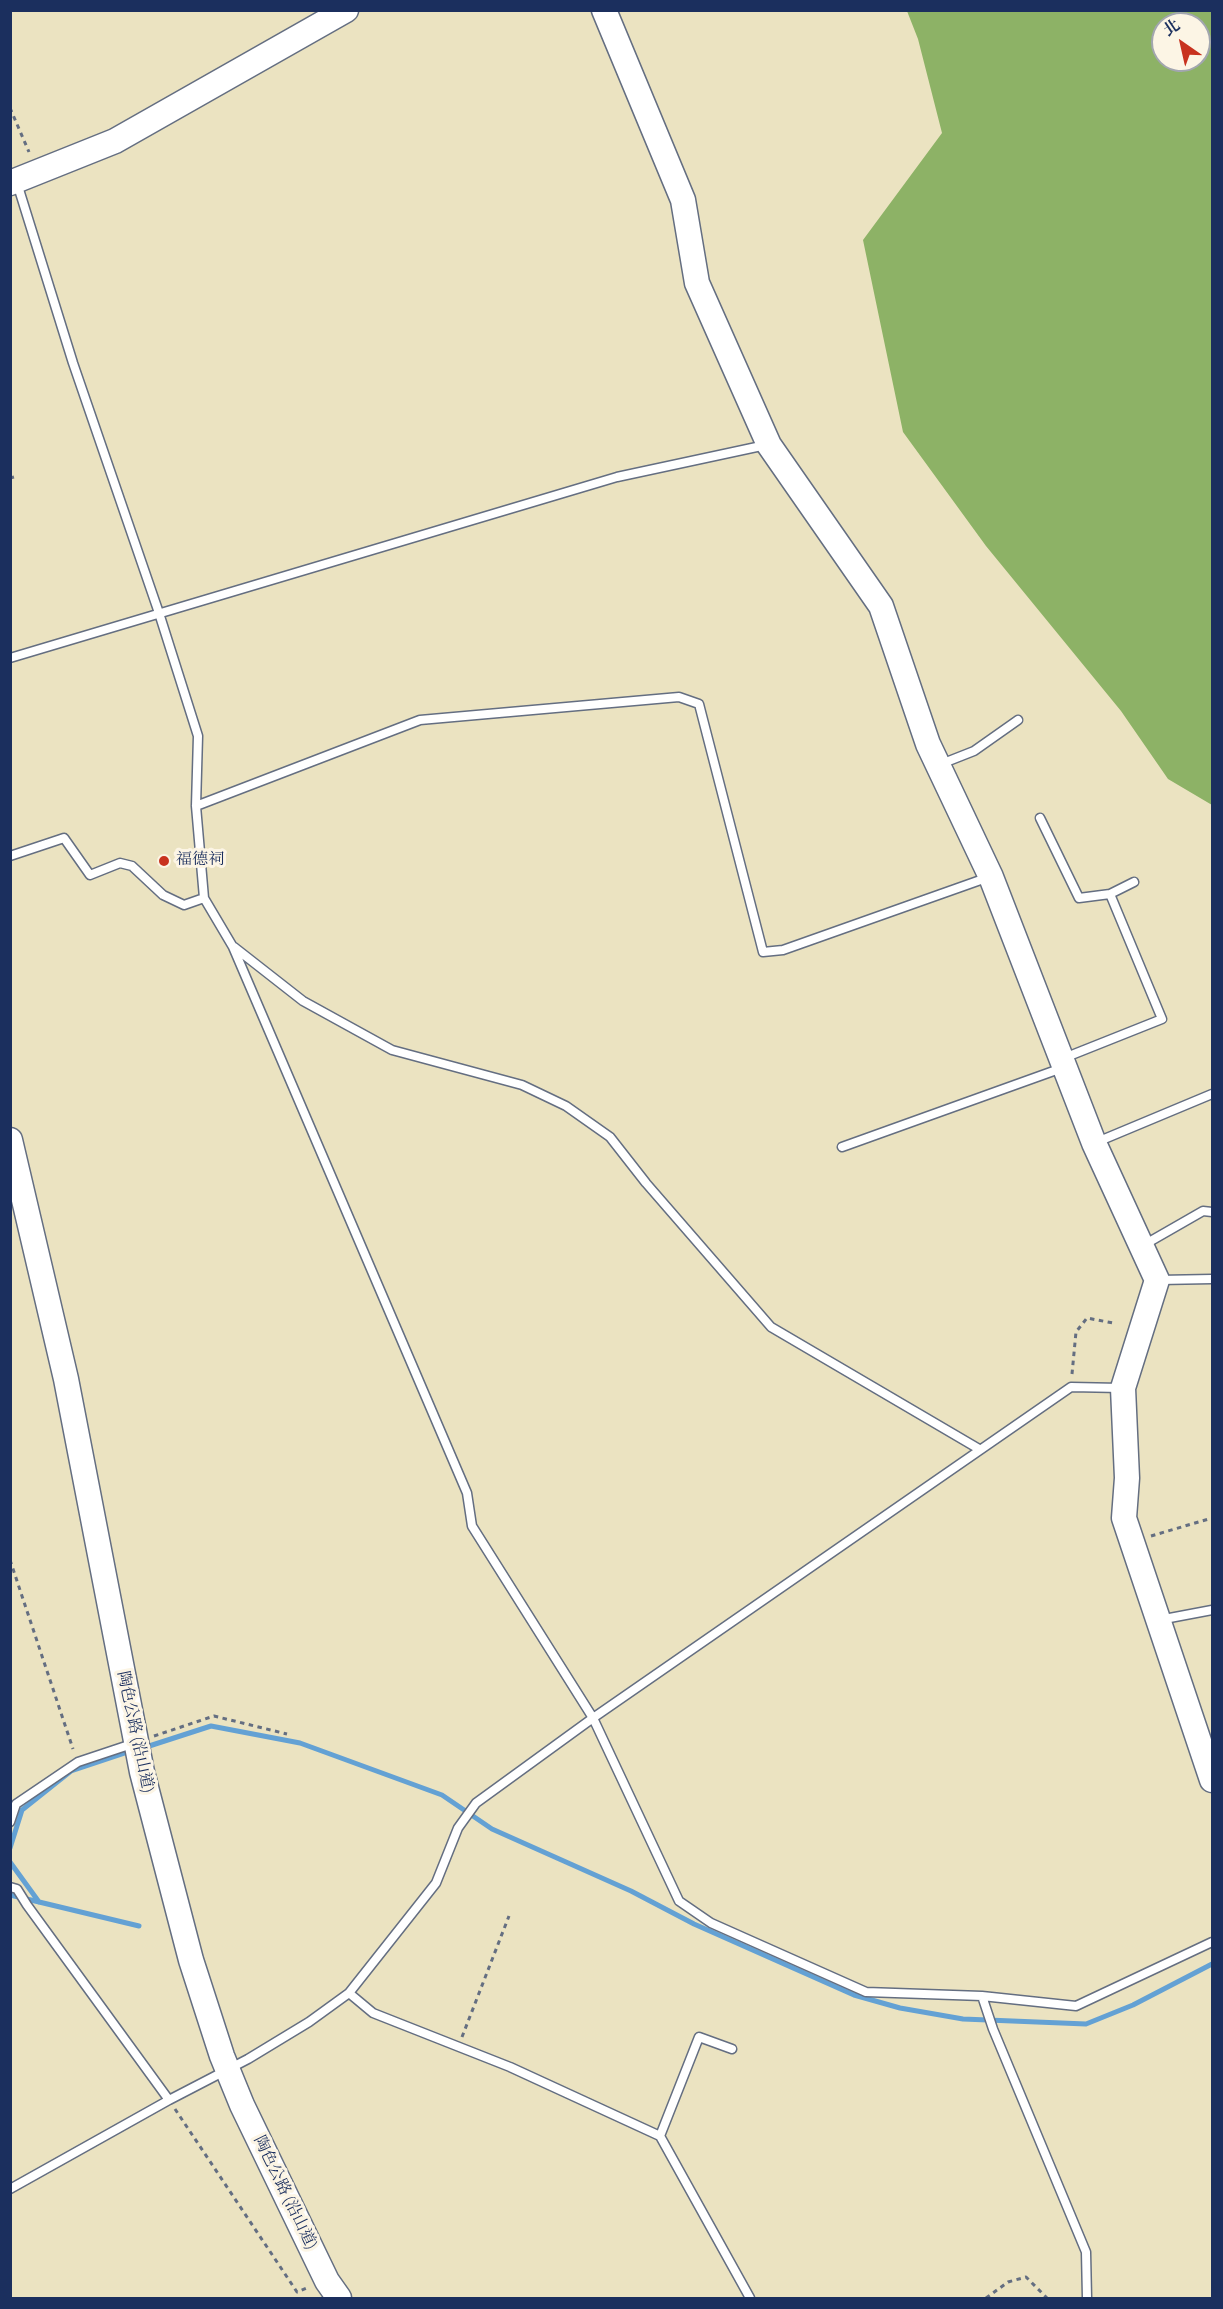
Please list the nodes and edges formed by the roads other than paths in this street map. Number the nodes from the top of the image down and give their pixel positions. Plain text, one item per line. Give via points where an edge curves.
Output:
1 (346, 10) edge
2 (604, 10) edge
3 (22, 180) edge
4 (769, 445) junction
5 (159, 613) junction
6 (10, 658) edge
7 (1018, 720) dead end
8 (939, 764) junction
9 (196, 806) junction
10 (1040, 818) dead end
11 (10, 856) edge
12 (991, 877) junction
13 (1134, 882) dead end
14 (1110, 894) junction
15 (204, 898) junction
16 (233, 947) junction
17 (1062, 1063) junction
18 (1212, 1094) edge
19 (10, 1140) edge
20 (1094, 1143) junction
21 (842, 1147) dead end
22 (1212, 1212) edge
23 (1142, 1246) junction
24 (1212, 1279) edge
25 (1157, 1280) junction
26 (1123, 1388) junction
27 (979, 1449) junction
28 (1212, 1610) edge
29 (1159, 1620) junction
30 (593, 1718) junction
31 (136, 1743) junction
32 (1212, 1780) edge
33 (10, 1822) edge
34 (14, 1888) edge
35 (1212, 1942) edge
36 (349, 1993) junction
37 (982, 1996) junction
38 (732, 2049) dead end
39 (228, 2071) junction
40 (169, 2100) junction
41 (660, 2136) junction
42 (10, 2189) edge
43 (333, 2290) edge
44 (750, 2298) edge
45 (1087, 2298) edge

1 - 3 street via 115,141
2 - 4 street via 683,200 696,283
3 - 5 lane via 77,374
4 - 5 lane via 617,477
4 - 8 street via 881,606
5 - 6 lane
5 - 9 lane via 198,736
7 - 8 lane via 974,751
8 - 12 street
9 - 12 lane via 420,720 679,697 699,704 763,952 783,950
9 - 15 lane
10 - 14 lane via 1079,898
11 - 15 lane via 64,838 90,875 120,863 132,866 163,895 184,905
12 - 17 street
13 - 14 lane
14 - 17 lane via 1162,1019
15 - 16 lane
16 - 27 lane via 303,1000 392,1050 522,1085 566,1106 610,1137 771,1327
16 - 30 lane via 467,1493 472,1526
17 - 20 street
17 - 21 lane
18 - 20 lane
19 - 31 street, 陶色公路 (沿山道) via 66,1379
20 - 23 street
22 - 23 lane via 1203,1211
23 - 25 street
24 - 25 lane
25 - 26 street
26 - 27 lane via 1071,1387
26 - 29 street via 1127,1479 1124,1518
27 - 30 lane
28 - 29 lane
29 - 32 street
30 - 36 lane via 476,1803 458,1828 436,1883
30 - 37 lane via 679,1901 711,1923 866,1992
31 - 33 lane via 78,1762 16,1804
31 - 39 street, 陶色公路 (沿山道) via 191,1960
34 - 40 lane
35 - 37 lane via 1076,2006
36 - 39 lane
36 - 41 lane via 373,2013 510,2067
37 - 45 lane via 1086,2252
38 - 41 lane via 699,2037
39 - 40 lane
39 - 43 street, 陶色公路 (沿山道)
40 - 42 lane
41 - 44 lane

